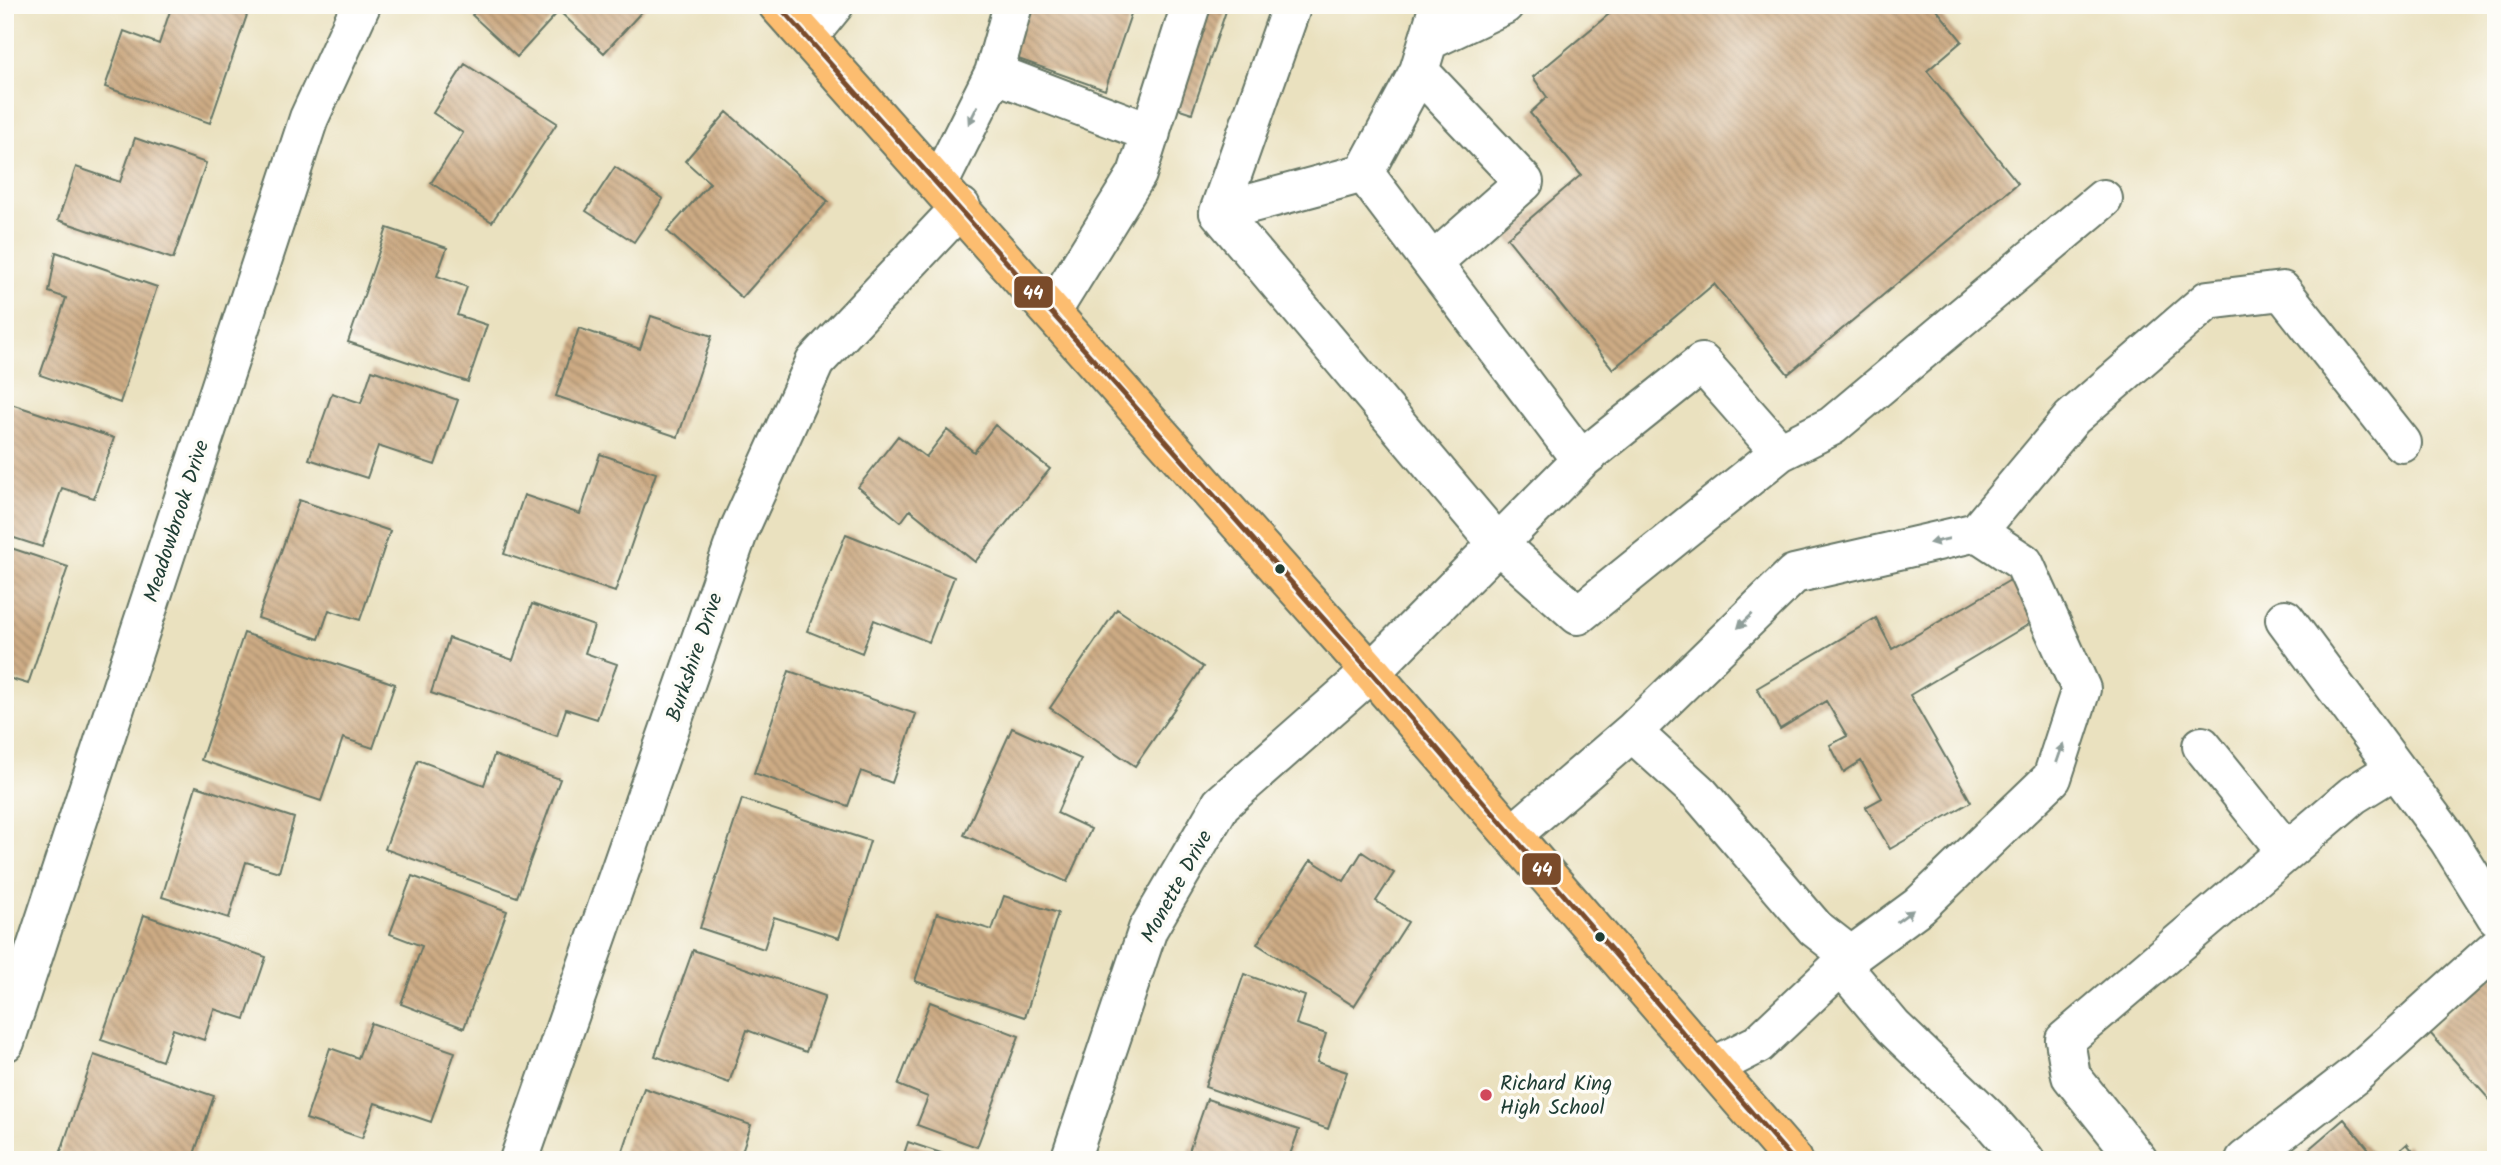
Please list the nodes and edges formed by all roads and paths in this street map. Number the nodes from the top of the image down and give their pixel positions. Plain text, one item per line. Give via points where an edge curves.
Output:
1 (361, 5) edge
2 (778, 5) edge
3 (834, 5) edge
4 (1013, 5) edge
5 (1191, 5) edge
6 (1292, 5) edge
7 (1504, 5) edge
8 (808, 37) junction
9 (1429, 39) edge
10 (994, 73) junction
11 (1151, 133) junction
12 (1364, 173) junction
13 (950, 195) junction
14 (2104, 199) dead end
15 (1219, 212) junction
16 (1432, 263) junction
17 (1052, 311) junction
18 (2402, 443) dead end
19 (1780, 452) junction
20 (1581, 460) junction
21 (1977, 532) junction
22 (1497, 543) junction
23 (2285, 619) dead end
24 (1371, 672) junction
25 (1632, 732) junction
26 (2203, 746) dead end
27 (2395, 769) junction
28 (1512, 835) junction
29 (2286, 852) junction
30 (2496, 916) edge
31 (2496, 948) edge
32 (1846, 961) junction
33 (5, 1042) edge
34 (1713, 1067) junction
35 (519, 1160) edge
36 (1070, 1160) edge
37 (1793, 1160) edge
38 (2025, 1160) edge
39 (2137, 1160) edge
40 (2245, 1160) edge

1 - 33 street, Meadowbrook Drive via 309,118
2 - 8 main road
3 - 8 street
4 - 10 street, Burkshire Drive
5 - 11 street
6 - 15 street
7 - 9 street
8 - 13 main road
9 - 12 street
9 - 16 street via 1524,182
10 - 11 street
10 -> 13 street, Burkshire Drive
11 - 17 street via 1137,174
12 - 15 street
12 - 16 street
13 - 17 main road
13 - 35 street, Burkshire Drive via 815,362 738,530
14 - 19 street via 1832,426
15 - 22 street
16 - 20 street
17 - 24 main road
18 - 21 street via 2282,291 2208,300 2072,418
19 - 20 street, Monette Drive via 1702,363
19 - 22 street via 1578,615
20 - 22 street, Monette Drive
21 -> 25 street via 1794,573
32 -> 21 street via 1919,906 2052,778 2081,689 2024,562
22 - 24 street, Monette Drive
23 - 27 street
24 - 28 main road
24 - 36 street, Monette Drive via 1221,804 1148,929
25 - 28 street
25 - 32 street via 1700,794
26 - 29 street
27 - 29 street via 2353,794
27 - 30 street via 2448,839
28 - 34 main road
29 - 39 street via 2065,1040 2071,1076
31 - 40 street via 2356,1074
32 - 34 street via 1758,1044
32 - 38 street via 1893,1027
34 - 37 main road

